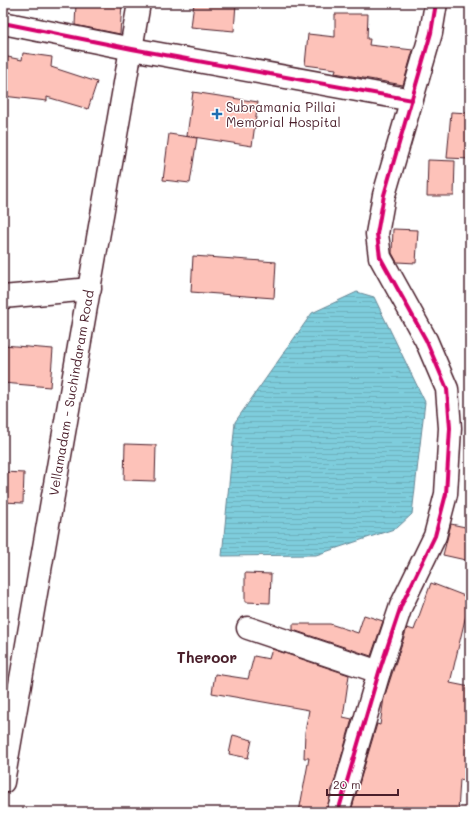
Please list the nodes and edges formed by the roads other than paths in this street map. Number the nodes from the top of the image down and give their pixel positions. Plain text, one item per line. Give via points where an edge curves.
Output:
1 (139, 3) edge
2 (436, 3) edge
3 (3, 23) edge
4 (132, 49) junction
5 (412, 100) junction
6 (90, 289) junction
7 (3, 297) edge
8 (248, 628) dead end
9 (379, 672) junction
10 (3, 782) edge
11 (338, 812) edge

1 - 4 street, Vellamadam - Suchindaram Road
2 - 5 street via 431,33
3 - 4 street
4 - 5 street
4 - 6 street, Vellamadam - Suchindaram Road
5 - 9 street via 384,195 377,234 380,257 426,340 447,389 450,428 446,494 435,536 401,606
6 - 7 street
6 - 10 street, Vellamadam - Suchindaram Road
8 - 9 street
9 - 11 street

